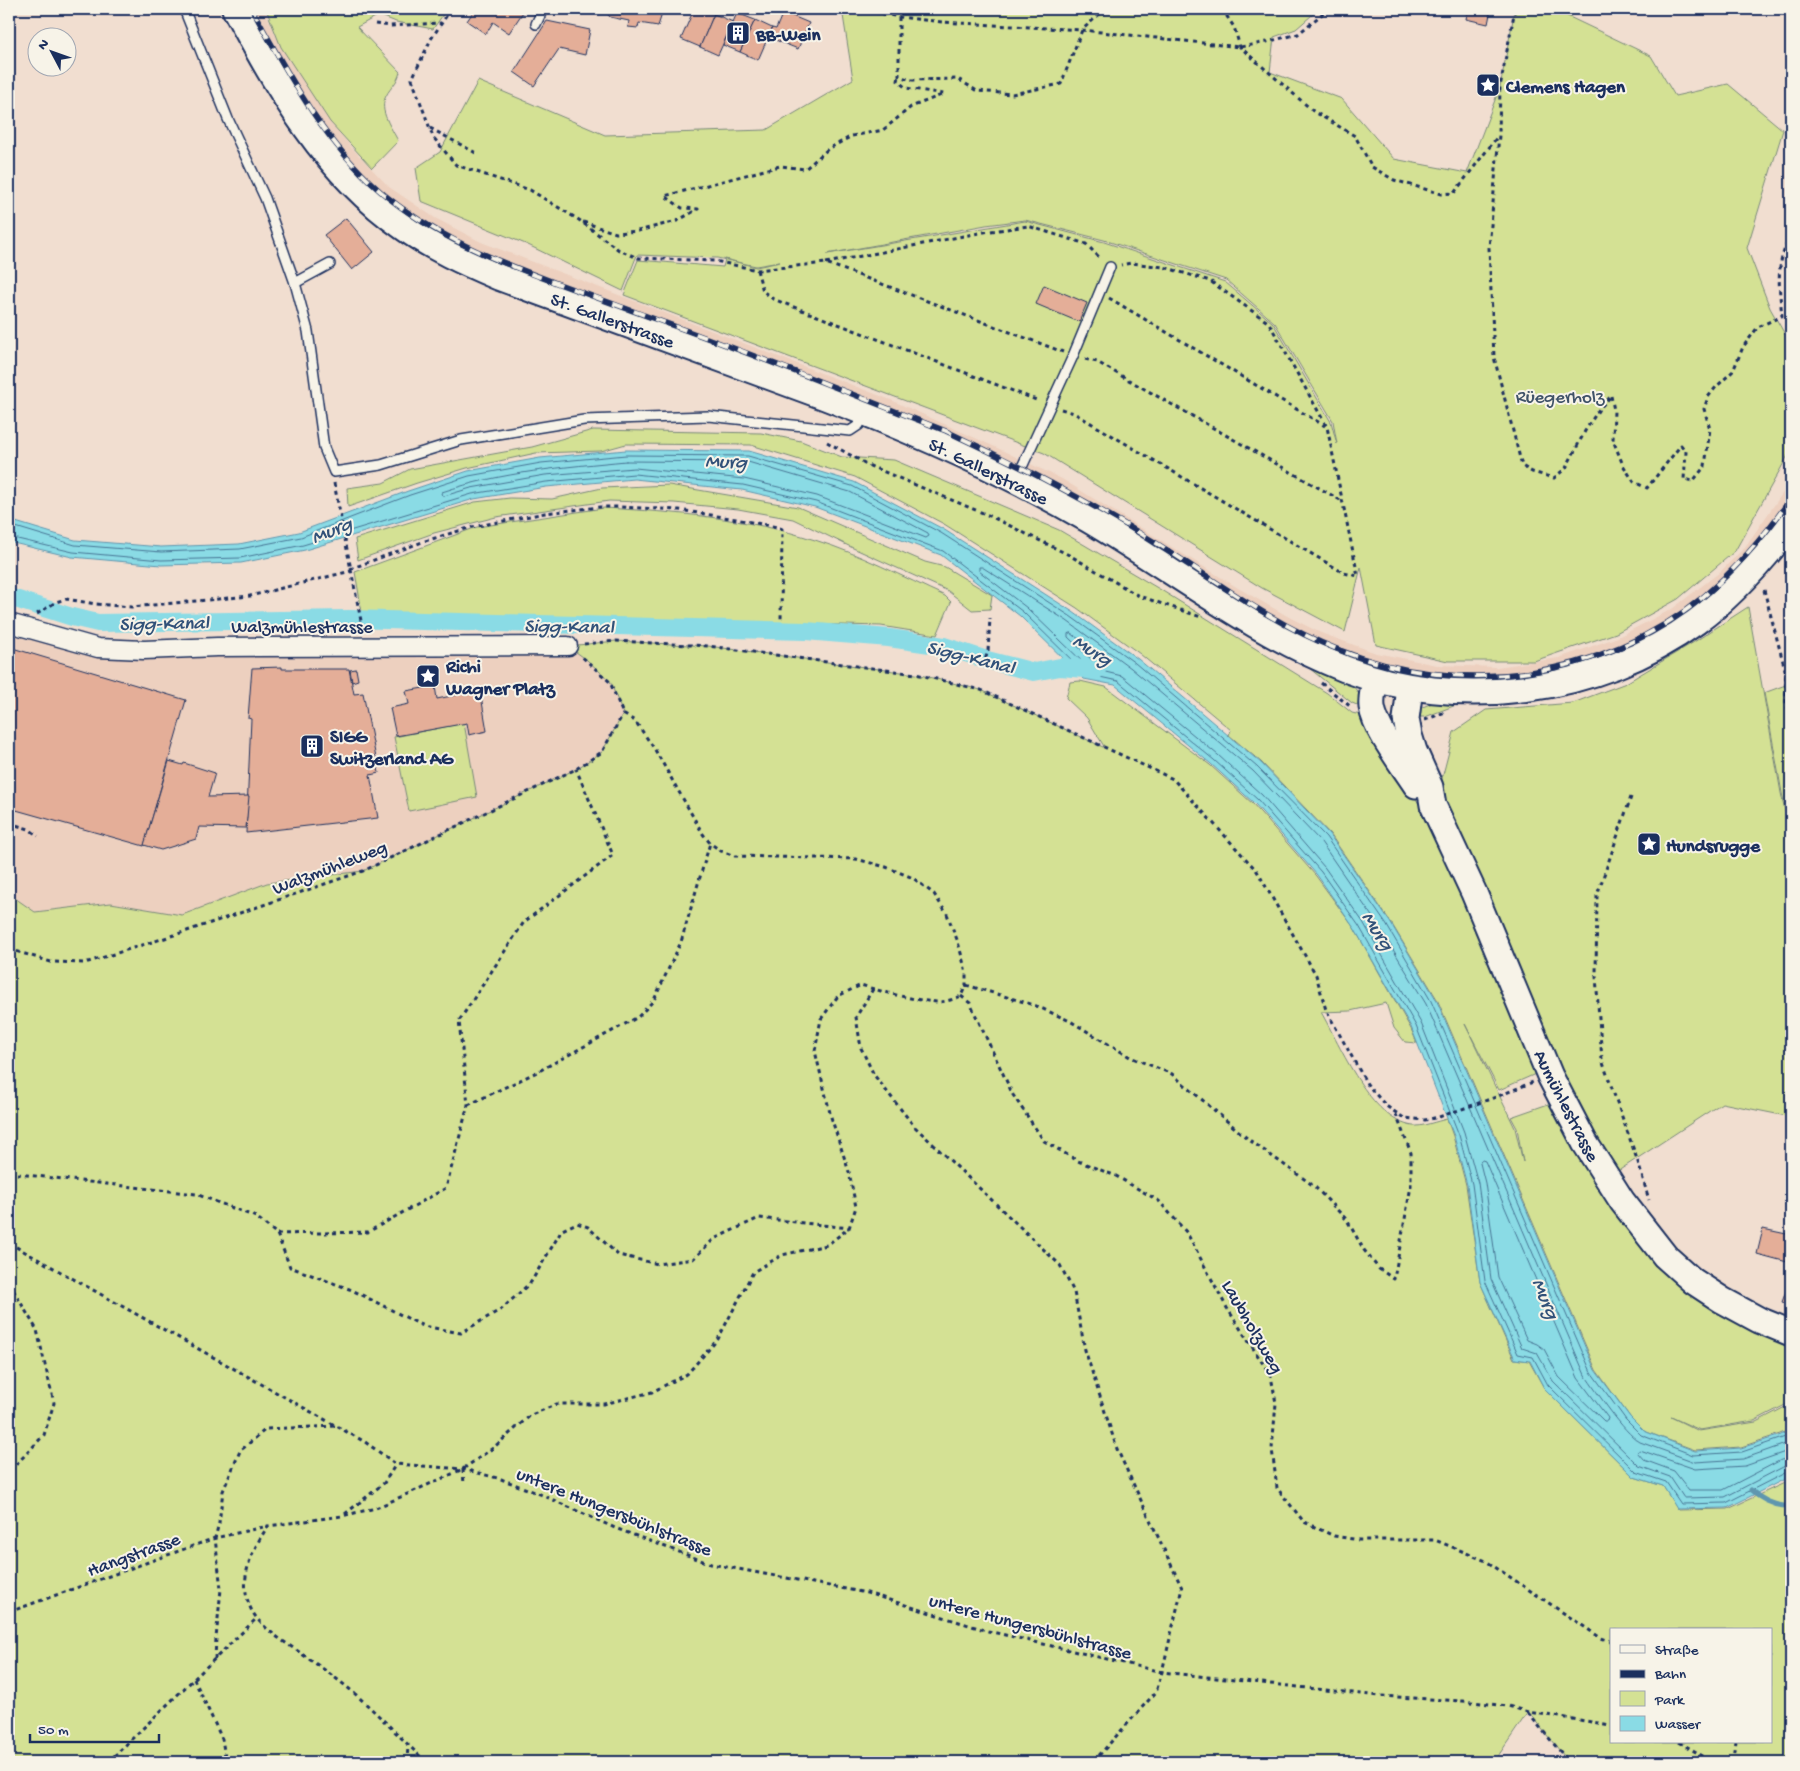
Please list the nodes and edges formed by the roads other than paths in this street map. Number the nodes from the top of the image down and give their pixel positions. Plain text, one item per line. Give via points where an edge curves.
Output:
1 (184, 9) edge
2 (235, 9) edge
3 (543, 9) edge
4 (536, 24) dead end
5 (330, 264) dead end
6 (1110, 267) road end
7 (296, 283) junction
8 (865, 412) junction
9 (1014, 480) junction
10 (1791, 524) edge
11 (9, 624) edge
12 (568, 646) road end
13 (1376, 680) junction
14 (1410, 688) junction
15 (1433, 805) junction
16 (1791, 1333) edge

1 - 7 lane via 228,119 266,198
2 - 8 main road, St. Gallerstrasse via 273,77 331,162 367,199 404,228 446,253 498,277
3 - 4 lane
5 - 7 lane
6 - 9 lane via 1073,356
7 - 8 lane via 308,331 324,448 334,472 381,466 461,440 584,420 708,416 850,431 859,425
8 - 9 main road, St. Gallerstrasse
9 - 13 main road, St. Gallerstrasse via 1088,520 1291,644
10 - 14 main road, St. Gallerstrasse via 1728,597 1694,624 1599,672 1559,683 1512,690 1472,692
11 - 12 street, Walzmühlestrasse via 98,648 144,650 256,646
13 - 14 main road, St. Gallerstrasse
13 - 15 main road, Aumühlestrasse via 1371,699 1377,724 1421,793
14 - 15 main road, Aumühlestrasse via 1406,719 1409,735 1430,787
15 - 16 main road, Aumühlestrasse via 1550,1076 1585,1143 1622,1201 1665,1256 1693,1281 1759,1320

